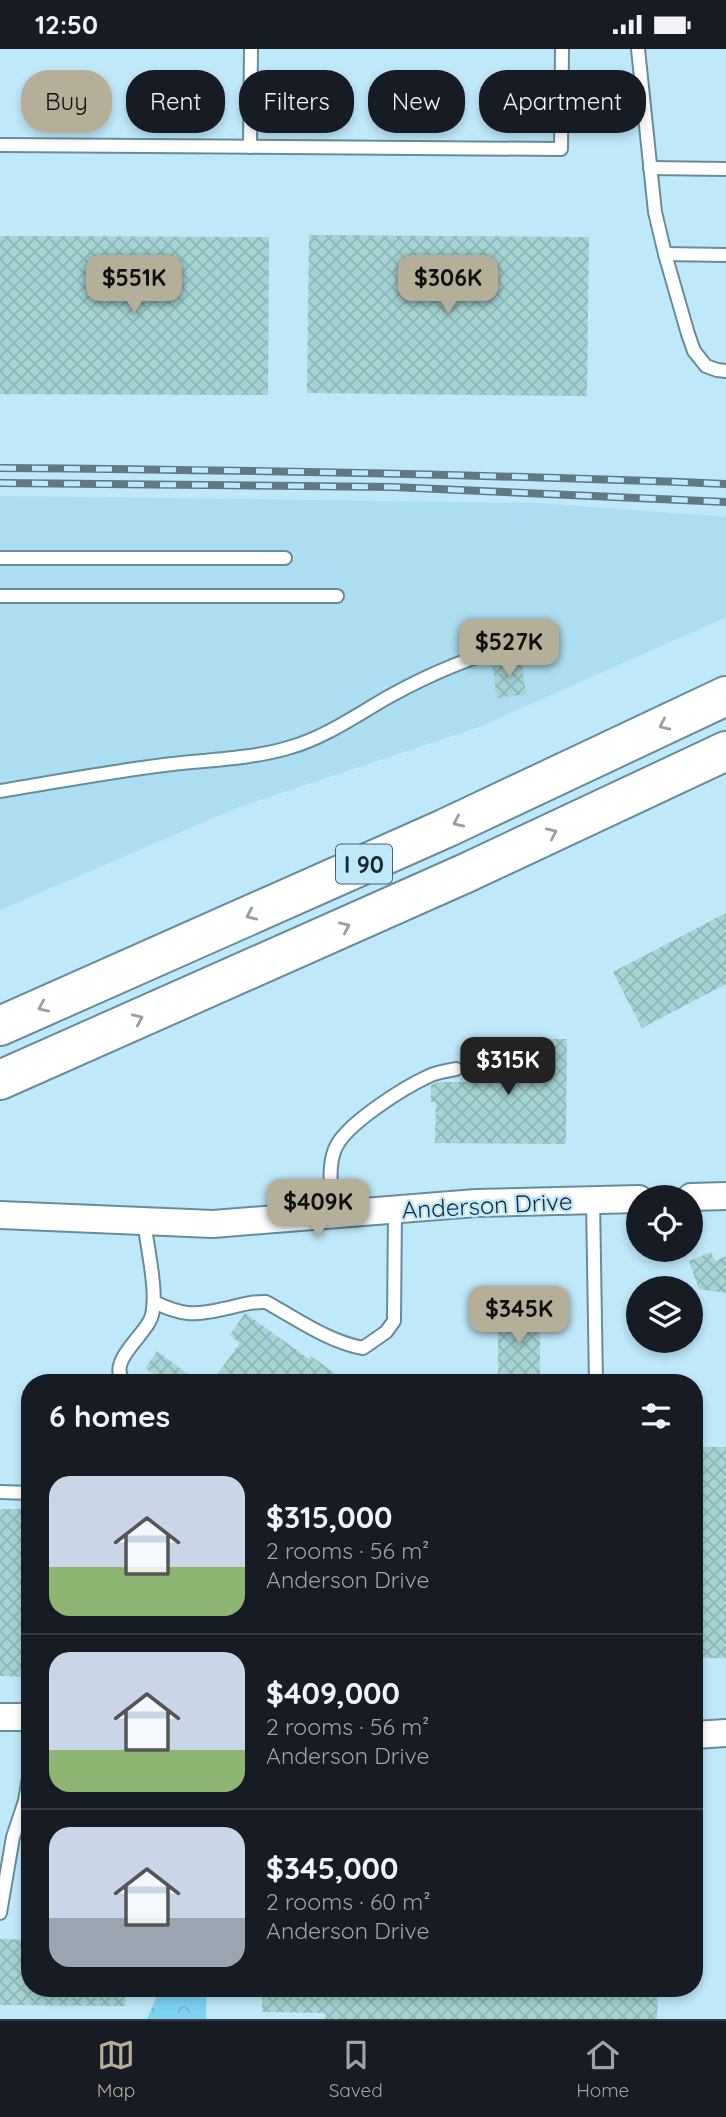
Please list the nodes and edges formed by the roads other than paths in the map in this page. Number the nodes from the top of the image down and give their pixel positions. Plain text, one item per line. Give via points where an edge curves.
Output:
1 (251, 49) edge
2 (562, 49) edge
3 (638, 49) edge
4 (0, 145) edge
5 (250, 147) junction
6 (650, 168) junction
7 (726, 169) edge
8 (664, 254) junction
9 (726, 255) edge
10 (726, 371) edge
11 (0, 558) edge
12 (285, 558) dead end
13 (0, 596) edge
14 (337, 596) dead end
15 (529, 643) dead end
16 (726, 696) edge
17 (726, 751) edge
18 (0, 791) edge
19 (0, 1026) edge
20 (456, 1069) dead end
21 (3, 1079) edge
22 (726, 1196) edge
23 (703, 1197) edge
24 (626, 1199) edge
25 (593, 1200) junction
26 (395, 1209) junction
27 (333, 1214) junction
28 (0, 1215) edge
29 (144, 1221) junction
30 (154, 1301) junction
31 (119, 1374) edge
32 (596, 1374) edge
33 (0, 1492) edge
34 (21, 1493) edge
35 (0, 1717) edge
36 (21, 1717) edge
37 (726, 1733) edge
38 (703, 1734) edge
39 (21, 1813) edge
40 (0, 1913) edge

1 - 5 lane
2 - 5 lane via 561,149
3 - 6 lane
4 - 5 lane
6 - 7 lane
6 - 8 lane
8 - 9 lane
8 - 10 lane via 694,351 706,366
11 - 12 lane
13 - 14 lane
15 - 18 lane via 483,654 433,674 292,747
16 -> 19 highway, I 90 via 446,828
21 -> 17 highway, I 90
20 - 27 lane via 430,1075 347,1130 335,1147 330,1166
22 - 23 street
24 - 25 street, Anderson Drive
25 - 26 street, Anderson Drive
25 - 32 lane
26 - 27 street, Anderson Drive
26 - 30 lane via 394,1321 363,1348 333,1338 266,1303 254,1301 194,1313 176,1312
27 - 29 street, Anderson Drive via 213,1224
28 - 29 street, Anderson Drive
29 - 30 lane
30 - 31 lane via 150,1320 122,1359
33 - 34 lane
35 - 36 street
37 - 38 street
39 - 40 lane

